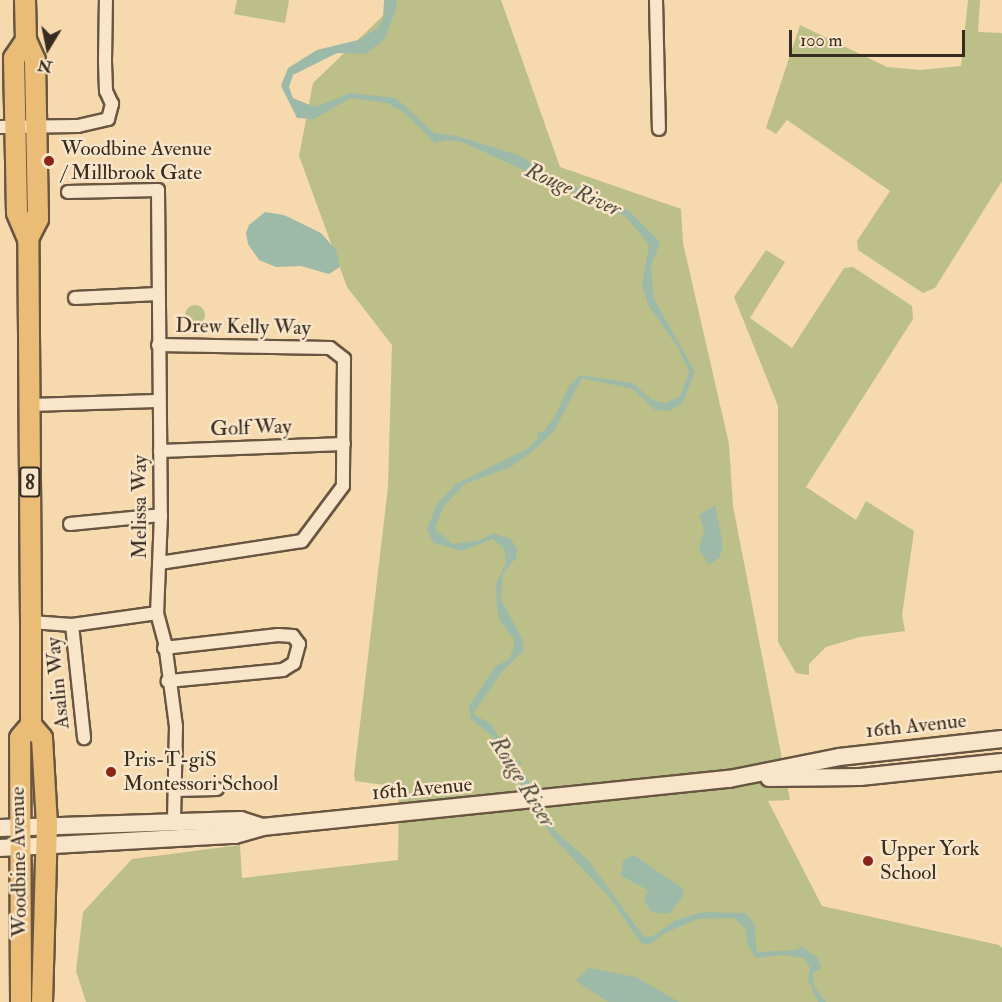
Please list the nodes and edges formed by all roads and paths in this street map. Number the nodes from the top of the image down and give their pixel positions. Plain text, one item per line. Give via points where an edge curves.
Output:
1 (26, 0) edge
2 (106, 0) edge
3 (656, 0) edge
4 (17, 127) edge
5 (659, 129) dead end
6 (68, 192) dead end
7 (157, 294) junction
8 (75, 298) dead end
9 (158, 345) junction
10 (158, 401) junction
11 (29, 405) junction
12 (344, 444) junction
13 (160, 451) junction
14 (162, 515) junction
15 (70, 524) dead end
16 (160, 563) junction
17 (157, 613) junction
18 (31, 622) junction
19 (72, 625) junction
20 (164, 648) junction
21 (168, 681) junction
22 (31, 725) junction
23 (84, 738) dead end
24 (1002, 739) edge
25 (1002, 762) edge
26 (729, 779) junction
27 (217, 789) dead end
28 (175, 790) junction
29 (174, 822) junction
30 (46, 824) junction
31 (22, 826) junction
32 (263, 827) junction
33 (0, 828) edge
34 (47, 846) junction
35 (23, 847) junction
36 (0, 848) edge
37 (21, 1002) edge
38 (42, 1002) edge

1 - 4 main road, Woodbine Avenue / 8 via 26,40 35,60
2 - 4 street via 105,61 112,114 100,124
3 - 5 street
4 - 11 main road, Woodbine Avenue / 8 via 38,219 28,239
6 - 7 street, Melissa Way via 158,190
7 - 8 street
7 - 9 street, Melissa Way
9 - 10 street, Melissa Way
9 - 12 street, Drew Kelly Way via 330,348 344,359
10 - 11 street
10 - 13 street, Melissa Way
11 - 18 main road, Woodbine Avenue / 8
12 - 13 street, Golf Way
12 - 16 street, Drew Kelly Way via 343,486 302,541
13 - 14 street, Melissa Way
14 - 15 street
14 - 16 street, Melissa Way
16 - 17 street, Melissa Way
17 - 19 street
17 - 20 street, Melissa Way
18 - 19 street
18 - 22 main road, Woodbine Avenue / 8
19 - 23 street, Asalin Way
20 - 21 street, Melissa Way
20 - 21 street via 278,635 293,636 299,644 294,663 283,670
21 - 28 street, Melissa Way via 176,726
22 - 30 main road, Woodbine Avenue / 8 via 42,738
22 - 31 main road, Woodbine Avenue / 8 via 20,738
24 - 26 main road, 16th Avenue via 839,757
25 - 26 main road, 16th Avenue via 860,777
26 - 32 main road, 16th Avenue
27 - 28 street
28 - 29 street, Melissa Way
29 - 30 main road, 16th Avenue
29 - 32 main road, 16th Avenue via 241,820
30 - 31 main road, 16th Avenue
30 - 34 main road, Woodbine Avenue / 8
31 - 33 main road, 16th Avenue
31 - 35 main road, Woodbine Avenue / 8
32 - 34 main road, 16th Avenue via 235,835
34 - 35 main road, 16th Avenue
34 - 38 main road, Woodbine Avenue / 8
35 - 36 main road, 16th Avenue
35 - 37 main road, Woodbine Avenue / 8

